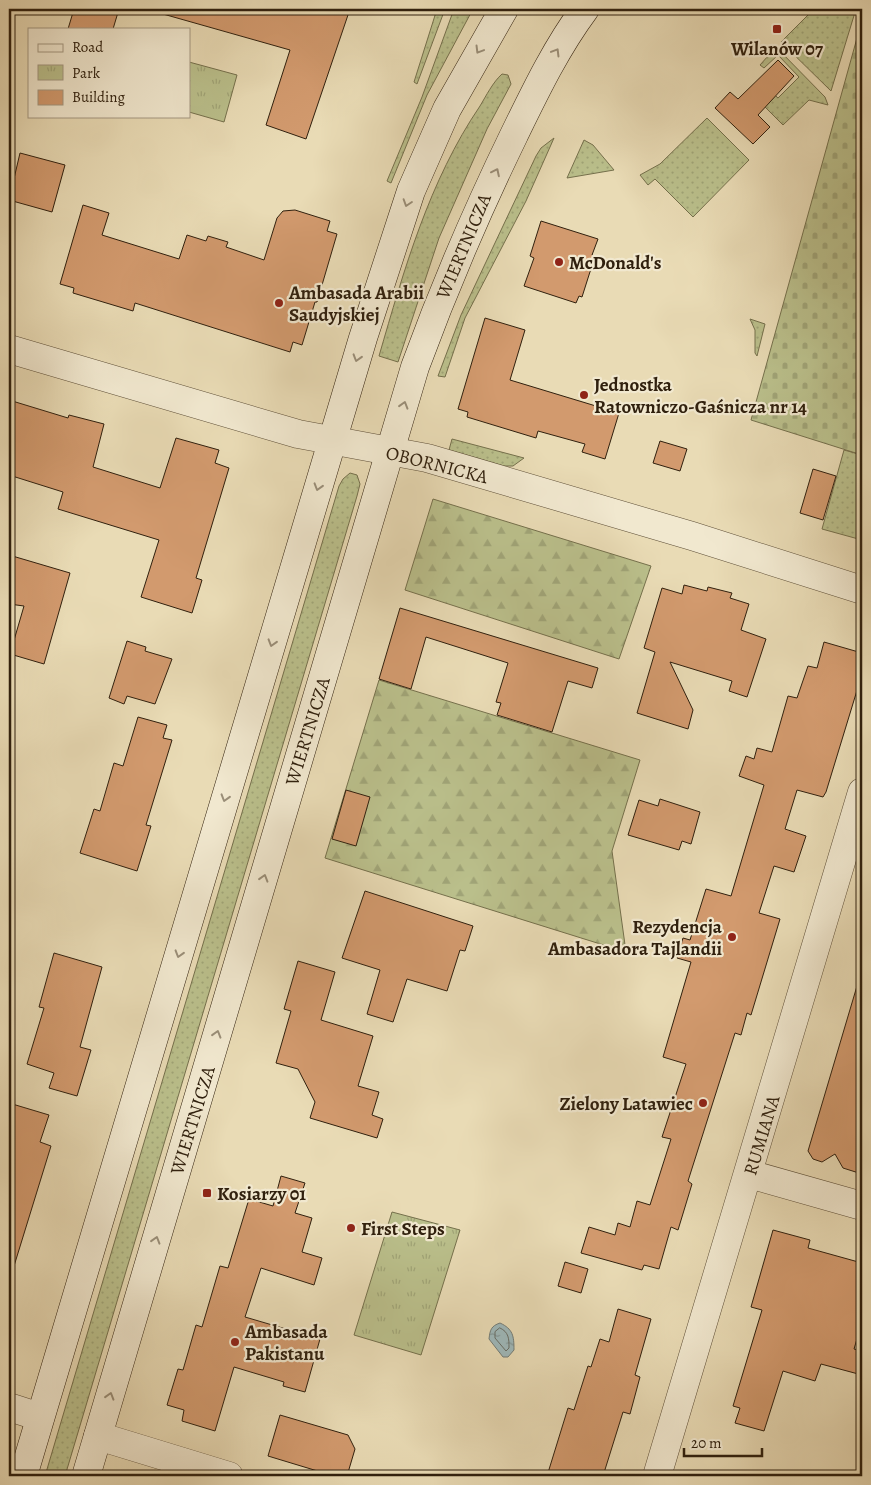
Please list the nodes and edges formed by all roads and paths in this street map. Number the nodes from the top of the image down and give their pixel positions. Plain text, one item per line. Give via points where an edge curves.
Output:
1 (504, 9) edge
2 (584, 9) edge
3 (9, 348) edge
4 (332, 440) junction
5 (390, 451) junction
6 (862, 590) edge
7 (862, 792) edge
8 (749, 1174) junction
9 (862, 1206) edge
10 (9, 1407) edge
11 (40, 1417) junction
12 (98, 1436) junction
13 (23, 1476) edge
14 (86, 1476) edge
15 (229, 1476) edge
16 (657, 1476) edge

1 -> 4 main road via 447,109 411,191
5 -> 2 main road, WIERTNICZA via 444,290 478,209 549,64
3 - 4 main road, OBORNICKA via 298,434
4 - 5 main road, OBORNICKA
4 -> 11 main road
5 - 6 main road, OBORNICKA via 427,458 692,536
12 -> 5 main road, WIERTNICZA
7 - 8 main road, RUMIANA
8 - 9 main road
8 - 16 main road, RUMIANA
10 - 11 main road
11 - 13 main road
12 - 14 main road, WIERTNICZA
12 - 15 main road

